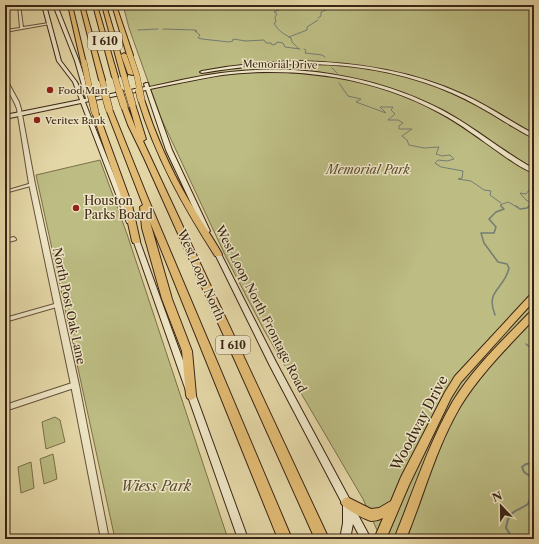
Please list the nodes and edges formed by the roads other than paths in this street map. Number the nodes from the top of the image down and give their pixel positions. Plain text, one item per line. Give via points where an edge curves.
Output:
1 (19, 5) edge
2 (44, 5) edge
3 (55, 5) edge
4 (70, 5) edge
5 (82, 5) edge
6 (95, 5) edge
7 (114, 5) edge
8 (105, 7) edge
9 (49, 24) junction
10 (22, 28) junction
11 (5, 31) edge
12 (128, 75) junction
13 (5, 80) edge
14 (147, 86) junction
15 (88, 98) junction
16 (81, 99) junction
17 (142, 100) junction
18 (152, 102) junction
19 (19, 112) junction
20 (86, 113) junction
21 (5, 115) edge
22 (534, 136) edge
23 (148, 158) junction
24 (534, 171) edge
25 (32, 184) junction
26 (5, 191) edge
27 (143, 196) junction
28 (14, 238) dead end
29 (5, 241) edge
30 (136, 241) junction
31 (218, 254) junction
32 (532, 302) edge
33 (58, 305) junction
34 (534, 313) edge
35 (5, 320) edge
36 (75, 385) junction
37 (191, 395) junction
38 (5, 408) edge
39 (347, 503) junction
40 (395, 504) junction
41 (320, 535) edge
42 (403, 536) edge
43 (105, 539) edge
44 (243, 539) edge
45 (285, 539) edge
46 (345, 539) edge
47 (366, 539) edge
48 (380, 539) edge

1 - 10 street
2 - 9 main road
3 - 15 main road via 77,61
4 - 30 highway, bridge via 95,112 128,205
5 - 27 highway, West Loop North / I 610, bridge via 109,109
6 - 23 highway, West Loop North / I 610, bridge via 124,106
7 - 17 highway, bridge
8 - 12 highway
9 - 10 street
9 - 16 main road via 61,65 73,79
10 - 11 street
12 - 17 highway, bridge
12 - 23 highway, bridge via 132,104
13 - 19 street, North Post Oak Lane via 17,102
14 - 15 main road, Memorial Drive
14 - 18 main road, West Loop North Frontage Road
14 - 22 main road, Memorial Drive via 255,64 309,61 347,64 397,73 433,84 471,100
14 - 24 main road, Memorial Drive via 248,72 307,73 357,81 408,96 441,111 510,158
15 - 16 main road, Memorial Drive
16 - 19 main road, Memorial Drive
16 - 20 main road
17 - 31 highway via 156,144 185,202
18 - 20 main road via 144,97 134,96 94,104
18 - 31 main road, West Loop North Frontage Road via 169,150
19 - 21 main road, Memorial Drive
19 - 25 street, North Post Oak Lane
20 - 30 main road via 108,163
23 - 41 highway, West Loop North / I 610
25 - 26 street
25 - 33 street, North Post Oak Lane
27 - 37 highway via 146,228 186,351
27 - 45 highway, West Loop North / I 610
28 - 29 street
30 - 37 main road
31 - 39 main road, West Loop North Frontage Road
32 - 40 main road, Woodway Drive via 458,379 436,418
33 - 35 street
33 - 36 street, North Post Oak Lane
34 - 42 main road, Woodway Drive via 484,368 457,404 431,459
36 - 38 street
36 - 43 street, North Post Oak Lane
37 - 44 main road
39 - 40 main road via 372,516 382,514
39 - 46 main road via 348,523
39 - 47 main road, West Loop North Frontage Road
40 - 48 main road, Woodway Drive

